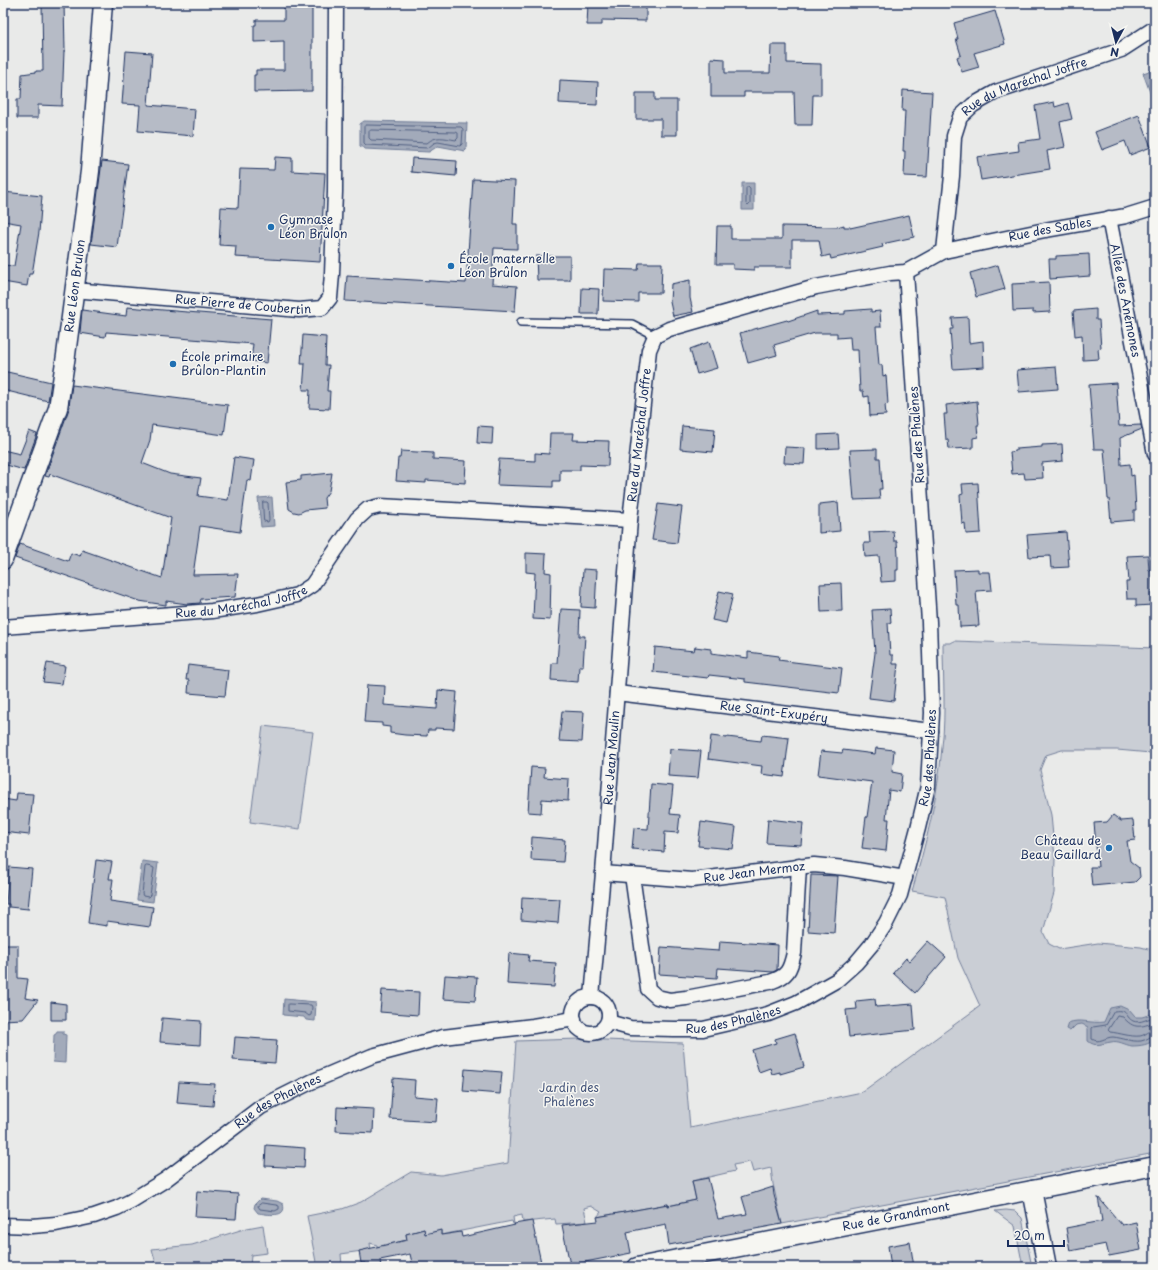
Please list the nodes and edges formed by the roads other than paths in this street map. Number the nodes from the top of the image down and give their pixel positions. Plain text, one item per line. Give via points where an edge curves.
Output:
1 (103, 3) edge
2 (336, 3) edge
3 (1155, 28) edge
4 (1155, 207) edge
5 (1109, 218) junction
6 (944, 251) junction
7 (906, 272) junction
8 (74, 290) junction
9 (521, 322) dead end
10 (655, 336) junction
11 (1155, 454) edge
12 (630, 520) junction
13 (3, 560) edge
14 (3, 627) edge
15 (617, 693) junction
16 (931, 731) junction
17 (799, 866) junction
18 (603, 873) junction
19 (632, 876) junction
20 (905, 878) junction
21 (592, 997) junction
22 (574, 1019) junction
23 (608, 1022) junction
24 (1155, 1166) edge
25 (1032, 1190) junction
26 (3, 1225) edge
27 (637, 1267) edge
28 (1047, 1267) edge

1 - 8 street, Rue Léon Brulon via 90,171
2 - 8 street, Rue Pierre de Coubertin via 332,274 330,298 322,308 299,310
3 - 6 street, Rue du Maréchal Joffre via 1121,50 996,92 973,105 960,117 954,136
4 - 5 street, Rue des Sables
5 - 6 street, Rue des Sables
5 - 11 street, Allée des Anémones
6 - 7 street
7 - 10 street via 816,287 669,329
7 - 16 street, Rue des Phalènes via 929,622
8 - 13 street, Rue Léon Brulon via 58,408
9 - 10 lane via 632,324
10 - 12 street, Rue du Maréchal Joffre via 649,350
12 - 14 street, Rue du Maréchal Joffre via 380,506 368,509 357,519 312,585 297,595 212,611
12 - 15 street, Rue Jean Moulin
15 - 16 street, Rue Saint-Exupéry
15 - 18 street, Rue Jean Moulin
16 - 20 street, Rue des Phalènes via 928,786
17 - 19 street, Rue Jean Mermoz via 699,880
17 - 19 street via 794,953 787,973 782,978 770,982 670,1000 657,997 648,989
17 - 20 street, Rue Jean Mermoz via 829,866
18 - 19 street, Rue Jean Mermoz
18 - 21 street, Rue Jean Moulin
20 - 23 street, Rue des Phalènes via 900,895 886,923 856,963 837,980 796,1003 768,1014 703,1029 630,1028
21 - 22 street via 577,1003
21 - 23 street via 598,998 606,1005
22 - 23 street via 579,1028 590,1032 600,1030
22 - 26 street, Rue des Phalènes via 443,1037 372,1056 261,1107 165,1180 117,1208 56,1224
24 - 25 street, Rue de Grandmont
25 - 27 street, Rue de Grandmont
25 - 28 street

